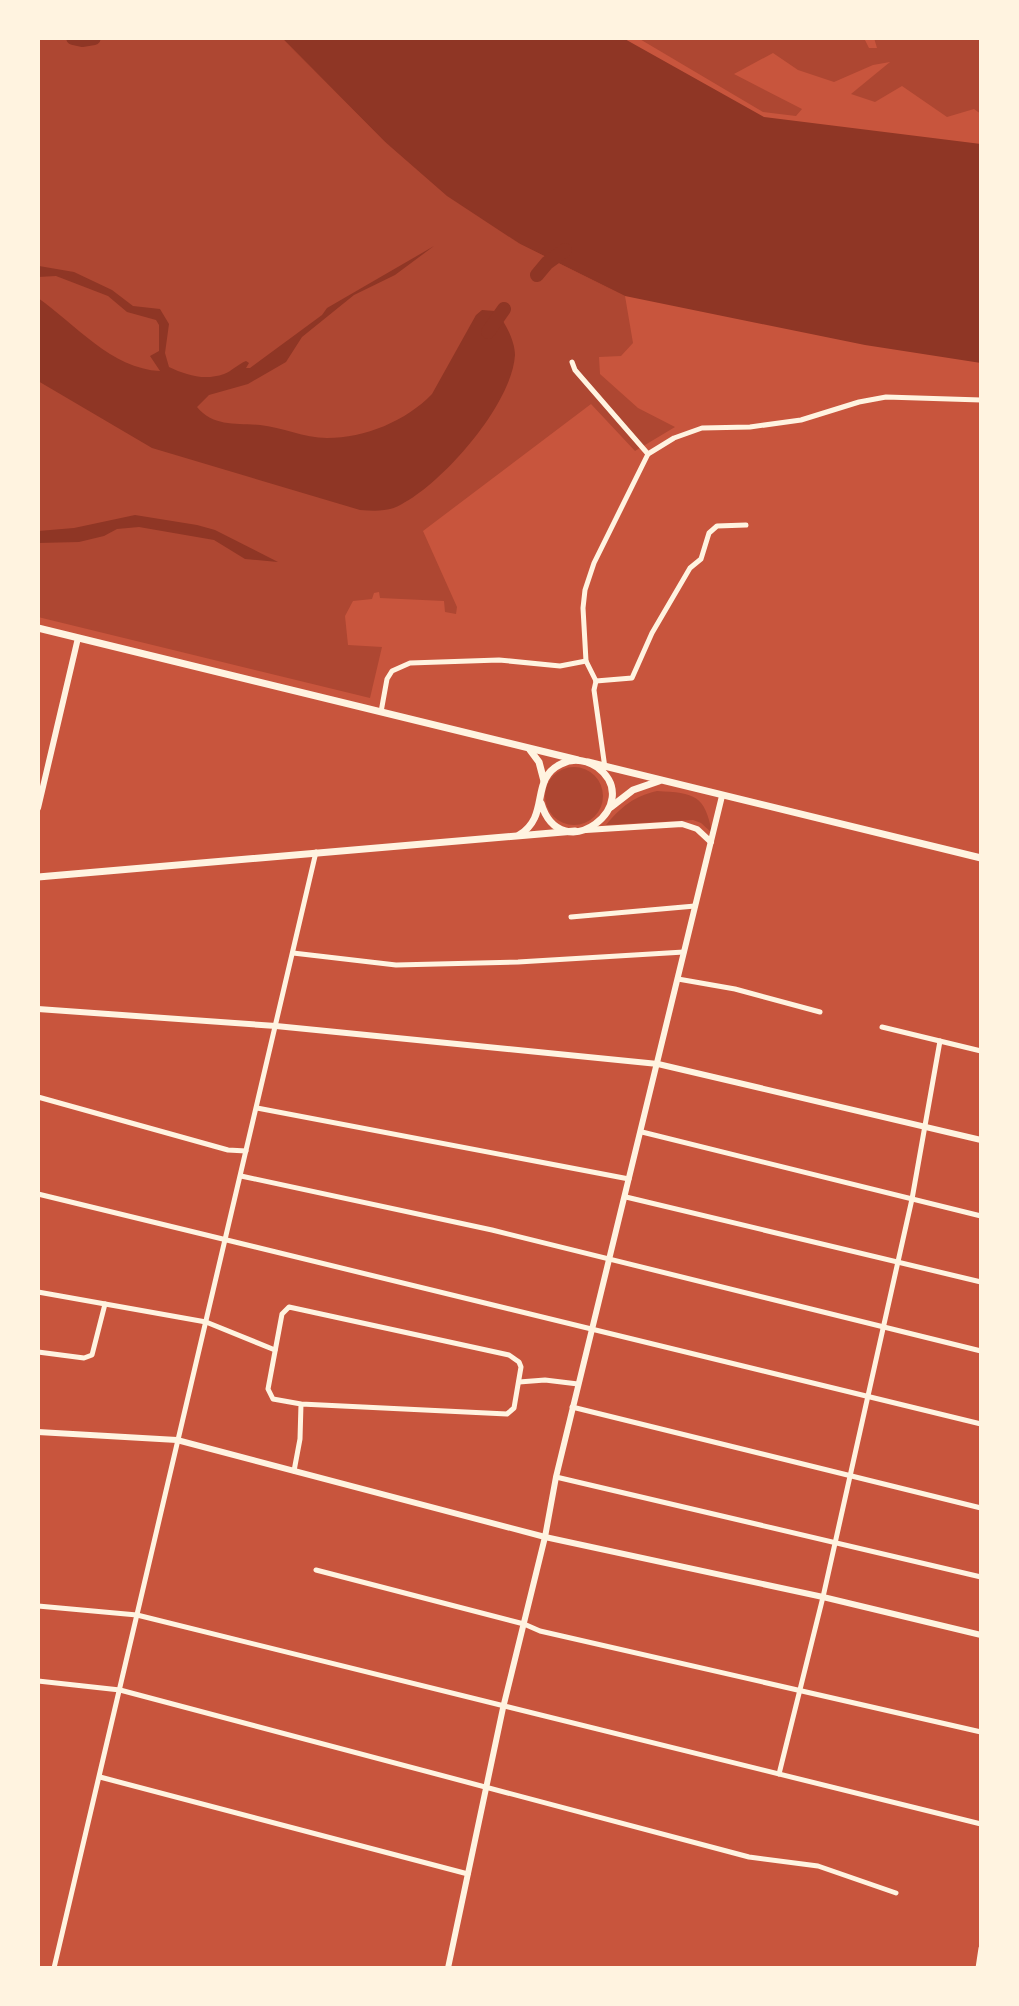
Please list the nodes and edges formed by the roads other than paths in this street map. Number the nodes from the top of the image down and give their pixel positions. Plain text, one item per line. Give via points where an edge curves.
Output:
1 (572, 362) dead end
2 (981, 400) edge
3 (648, 454) junction
4 (746, 525) dead end
5 (38, 628) edge
6 (78, 638) junction
7 (586, 661) junction
8 (596, 681) junction
9 (381, 712) junction
10 (529, 749) junction
11 (578, 760) junction
12 (588, 762) junction
13 (605, 767) junction
14 (606, 777) junction
15 (544, 781) junction
16 (662, 781) junction
17 (722, 796) junction
18 (541, 803) junction
19 (38, 808) edge
20 (609, 808) junction
21 (586, 830) junction
22 (575, 831) junction
23 (517, 836) junction
24 (711, 842) junction
25 (316, 852) junction
26 (981, 858) edge
27 (38, 877) edge
28 (695, 906) junction
29 (571, 917) dead end
30 (684, 952) junction
31 (293, 953) junction
32 (678, 979) junction
33 (38, 1009) edge
34 (820, 1012) dead end
35 (276, 1026) junction
36 (882, 1027) dead end
37 (940, 1041) junction
38 (981, 1051) edge
39 (658, 1064) junction
40 (38, 1097) edge
41 (257, 1108) junction
42 (925, 1126) junction
43 (642, 1132) junction
44 (981, 1140) edge
45 (246, 1151) junction
46 (241, 1176) junction
47 (630, 1180) junction
48 (38, 1194) edge
49 (626, 1197) junction
50 (912, 1199) junction
51 (981, 1216) edge
52 (225, 1242) junction
53 (897, 1260) junction
54 (607, 1261) junction
55 (981, 1282) edge
56 (38, 1292) edge
57 (105, 1304) junction
58 (206, 1322) junction
59 (882, 1328) junction
60 (591, 1330) junction
61 (275, 1350) junction
62 (981, 1351) edge
63 (38, 1352) edge
64 (519, 1382) junction
65 (578, 1384) junction
66 (867, 1397) junction
67 (301, 1404) junction
68 (572, 1407) junction
69 (981, 1424) edge
70 (38, 1432) edge
71 (177, 1440) junction
72 (294, 1471) junction
73 (850, 1474) junction
74 (556, 1477) junction
75 (981, 1508) edge
76 (545, 1537) junction
77 (834, 1543) junction
78 (316, 1570) dead end
79 (981, 1577) edge
80 (823, 1597) junction
81 (38, 1606) edge
82 (137, 1615) junction
83 (524, 1624) junction
84 (981, 1635) edge
85 (38, 1681) edge
86 (801, 1689) junction
87 (120, 1690) junction
88 (503, 1708) junction
89 (981, 1732) edge
90 (779, 1774) junction
91 (100, 1777) junction
92 (487, 1786) junction
93 (981, 1824) edge
94 (468, 1874) junction
95 (896, 1893) dead end
96 (981, 1948) edge
97 (54, 1968) edge
98 (448, 1968) edge
99 (978, 1968) edge

1 - 3 street
2 - 3 street via 873,399 801,420 702,428
3 - 7 street via 590,575 583,608
4 - 8 street via 717,526 709,533 701,559 690,568 652,633 632,678
5 - 6 main road
6 - 9 main road
6 - 19 street
7 - 8 street
7 - 9 street via 560,666 499,660 410,663 387,679
8 - 13 street
9 - 10 main road
10 - 11 main road
10 - 15 main road
11 - 12 main road
11 - 15 main road via 558,765
12 - 13 main road
12 - 14 main road
13 - 14 street
13 - 16 main road
14 - 20 main road
15 - 18 main road
16 - 17 main road
16 - 20 main road via 633,790
17 - 24 street
17 - 26 main road
18 - 22 main road via 553,823
18 - 23 main road via 530,826
20 - 21 main road
21 - 22 main road
21 - 24 street via 682,824
22 - 23 main road
23 - 25 main road
24 - 28 street
25 - 27 main road
25 - 31 street
28 - 29 street
28 - 30 street
30 - 31 street via 396,965
30 - 32 street
31 - 35 street
32 - 34 street
32 - 39 street
33 - 35 street
35 - 39 street
35 - 41 street
36 - 37 street
37 - 38 street
37 - 42 street
39 - 42 street
39 - 43 street
40 - 45 street
41 - 45 street
41 - 47 street
42 - 44 street
42 - 50 street
43 - 47 street
43 - 50 street
45 - 46 street
46 - 52 street
46 - 54 street via 492,1230
47 - 49 street
48 - 52 street
49 - 53 street
49 - 54 street
50 - 51 street
50 - 53 street
52 - 58 street
52 - 60 street
53 - 55 street
53 - 59 street
54 - 59 street
54 - 60 street
56 - 57 street
57 - 58 street
57 - 63 street via 92,1355
58 - 61 street
58 - 71 street
59 - 62 street
59 - 66 street
60 - 65 street
60 - 66 street
61 - 64 street via 282,1314 295,1306 509,1355 521,1367
61 - 67 street via 269,1395
64 - 65 street
64 - 67 street via 514,1408 507,1414
65 - 68 street
66 - 69 street
66 - 73 street
67 - 72 street
68 - 73 street
68 - 74 street
70 - 71 street
71 - 72 street
71 - 82 street
72 - 76 street
73 - 75 street
73 - 77 street
74 - 76 street
74 - 77 street
76 - 80 street
76 - 83 street
77 - 79 street
77 - 80 street
78 - 83 street
80 - 84 street
80 - 86 street
81 - 82 street
82 - 87 street
82 - 88 street
83 - 86 street
83 - 88 street
85 - 87 street
86 - 89 street
86 - 90 street
87 - 91 street
87 - 92 street
88 - 90 street
88 - 92 street
90 - 93 street
91 - 94 street
91 - 97 street
92 - 94 street
92 - 95 street via 749,1857 818,1866
94 - 98 street
96 - 99 street

